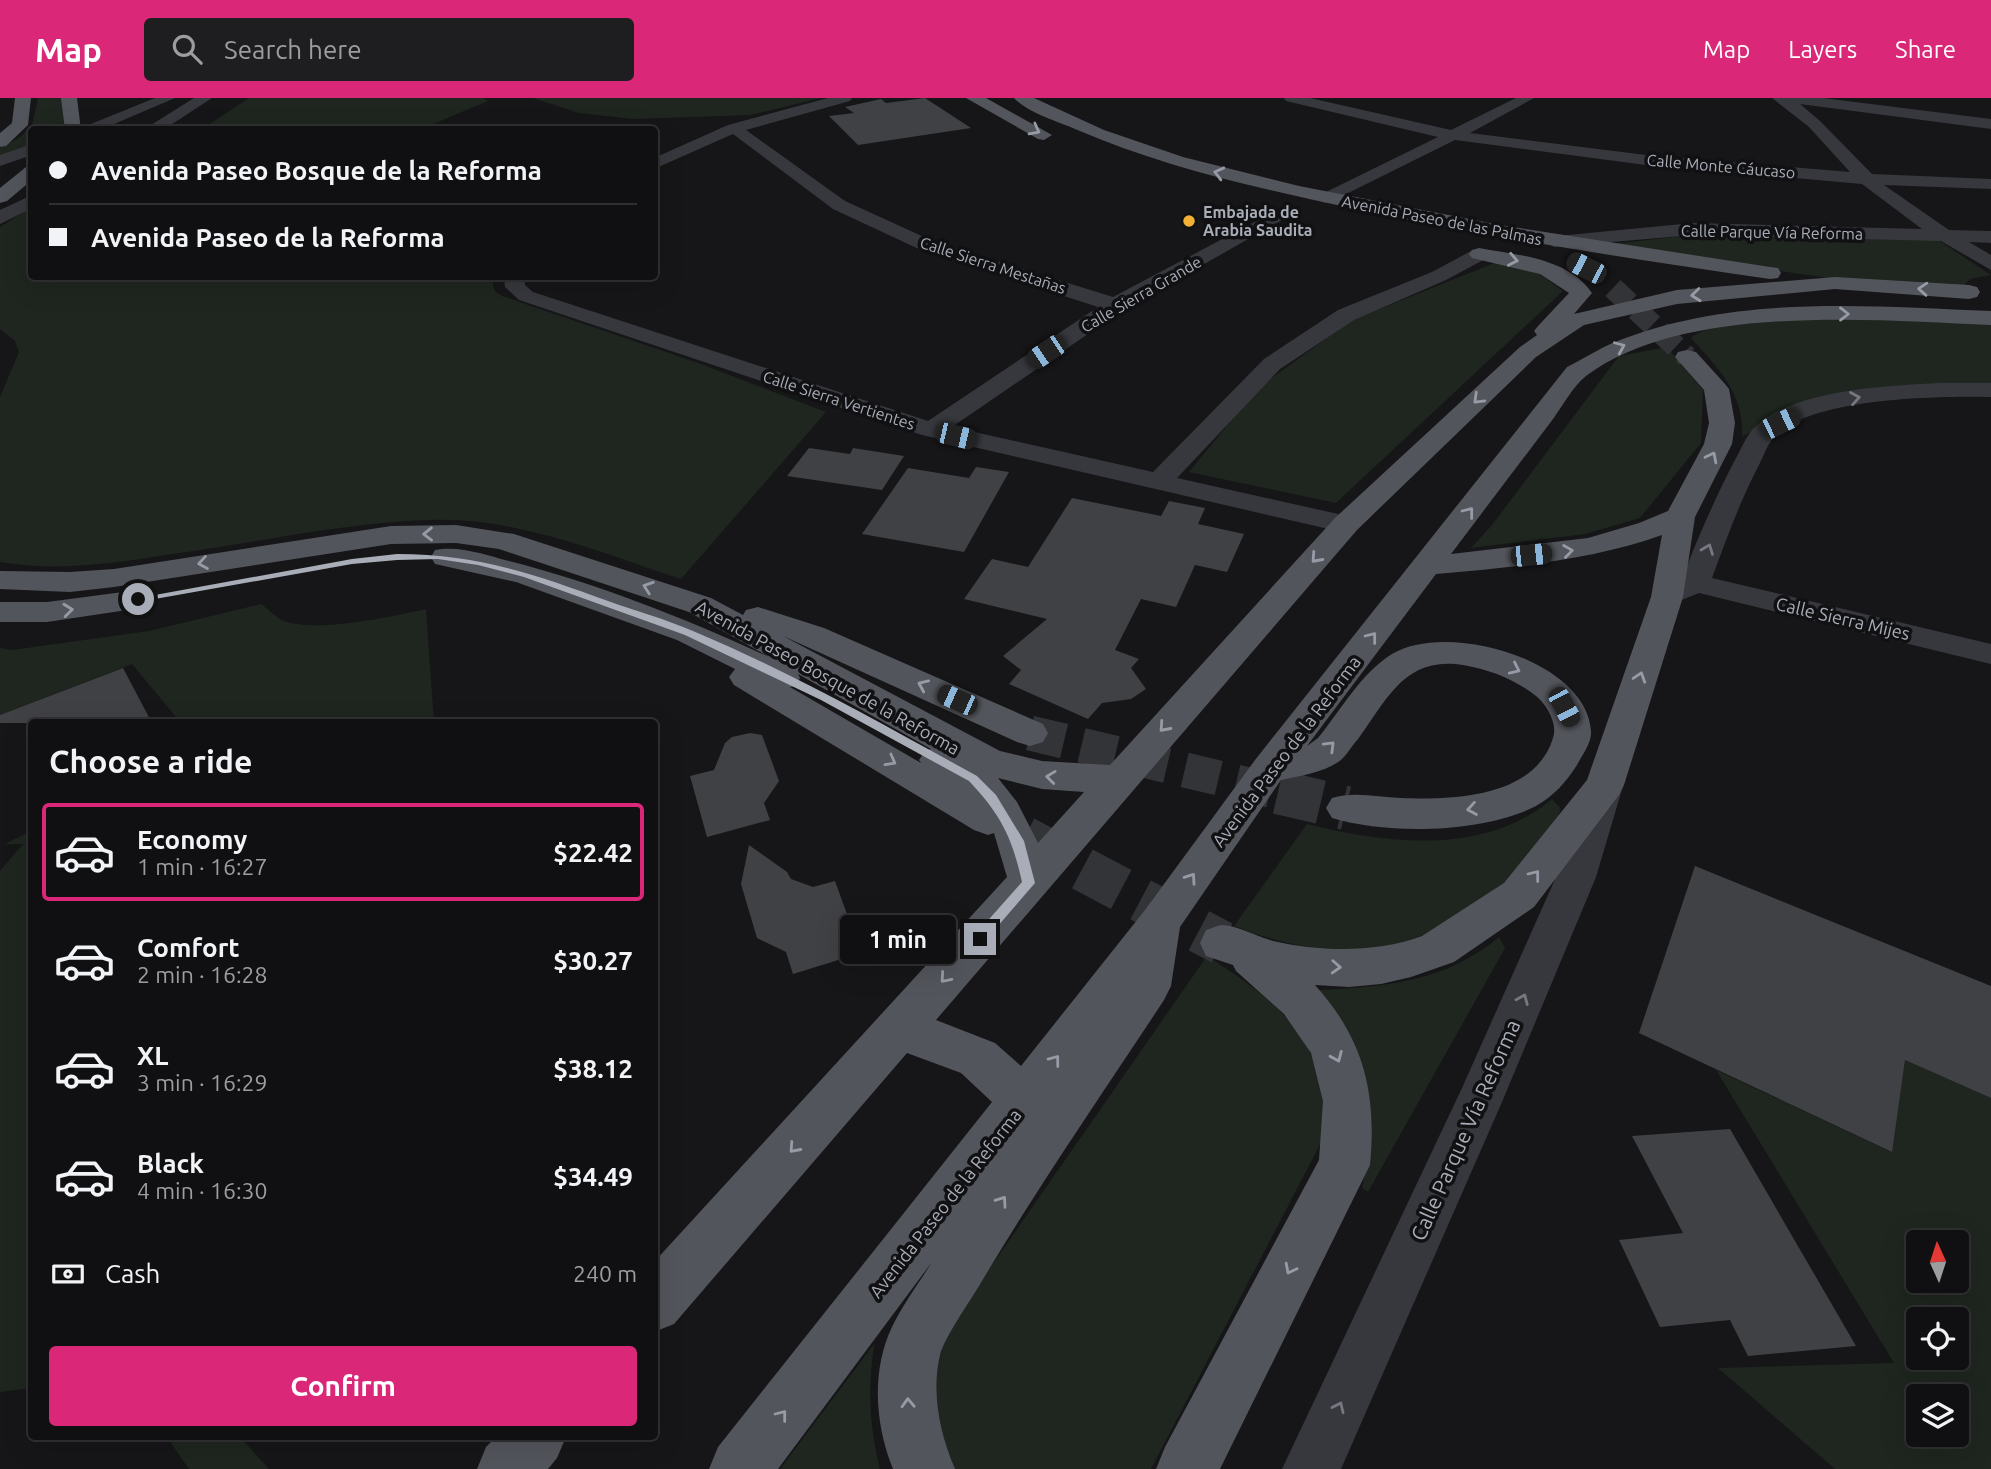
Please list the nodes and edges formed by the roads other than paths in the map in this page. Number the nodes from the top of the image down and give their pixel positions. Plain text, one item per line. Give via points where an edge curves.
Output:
1 (23, 98) edge
2 (69, 98) edge
3 (168, 98) edge
4 (205, 98) edge
5 (845, 98) edge
6 (974, 98) edge
7 (1022, 98) edge
8 (1292, 98) edge
9 (1527, 98) edge
10 (1779, 98) edge
11 (1788, 98) edge
12 (1978, 107) dead end
13 (1991, 124) edge
14 (72, 126) edge
15 (94, 126) edge
16 (158, 126) edge
17 (734, 128) junction
18 (1452, 135) junction
19 (0, 142) edge
20 (1066, 147) dead end
21 (28, 150) edge
22 (0, 161) edge
23 (658, 162) edge
24 (28, 174) edge
25 (1157, 174) dead end
26 (1867, 179) junction
27 (1183, 181) dead end
28 (1991, 184) edge
29 (1285, 190) junction
30 (0, 197) edge
31 (1328, 198) junction
32 (28, 202) edge
33 (1261, 205) dead end
34 (1294, 214) joint
35 (0, 218) edge
36 (1945, 236) junction
37 (1991, 237) edge
38 (1554, 241) junction
39 (1454, 249) dead end
40 (1480, 254) junction
41 (1576, 262) dead end
42 (1991, 264) edge
43 (514, 280) edge
44 (1835, 283) junction
45 (1991, 293) edge
46 (1115, 305) junction
47 (1991, 318) edge
48 (1528, 352) junction
49 (1687, 357) tunnel mouth
50 (1991, 390) edge
51 (931, 430) junction
52 (1158, 482) junction
53 (1680, 517) junction
54 (1346, 524) junction
55 (1427, 566) junction
56 (0, 580) edge
57 (1681, 590) junction
58 (0, 612) edge
59 (694, 619) junction
60 (1991, 654) edge
61 (1030, 733) tunnel mouth
62 (1268, 770) junction
63 (1119, 778) junction
64 (1605, 785) junction
65 (1346, 808) tunnel mouth
66 (988, 820) tunnel mouth
67 (1028, 883) junction
68 (1160, 922) junction
69 (899, 1030) junction
70 (1025, 1100) junction
71 (658, 1300) edge
72 (534, 1440) edge
73 (508, 1469) edge
74 (740, 1469) edge
75 (924, 1469) edge
76 (1187, 1469) edge
77 (1311, 1469) edge

1 - 19 main road via 20,124
2 - 14 main road
3 - 15 street
4 - 16 street
5 - 17 street
6 -> 20 main road
29 -> 7 main road, Avenida Paseo de las Palmas via 1119,143
8 - 18 street, Calle Monte Cáucaso
9 - 18 street
10 - 26 street via 1796,106
11 - 13 street
12 - 13 street
17 - 23 street
17 - 46 street, Calle Sierra Mestañas via 839,205 928,246
18 - 26 street, Calle Monte Cáucaso via 1646,160
18 - 31 street
21 - 22 street
24 - 30 main road
25 - 27 main road
26 - 28 street, Calle Monte Cáucaso
26 - 36 street
29 - 31 main road, Avenida Paseo de las Palmas
29 - 41 main road via 1324,204 1533,247
31 - 38 main road, Avenida Paseo de las Palmas
32 - 35 street
33 - 34 main road
34 - 46 street, Calle Sierra Grande
36 - 37 street, Calle Parque Vía Reforma
36 - 38 street, Calle Parque Vía Reforma via 1693,229
36 - 42 street
38 - 44 main road, Avenida Paseo de las Palmas
39 - 40 main road, Avenida Paseo de las Palmas
40 -> 48 main road, Avenida Paseo de las Palmas via 1547,270 1572,281 1581,293
40 - 52 street via 1346,315 1272,364
43 - 51 street, Calle Sierra Vertientes via 515,287 526,296
45 -> 44 main road
44 -> 48 main road via 1677,297 1629,307 1576,320
46 - 51 street, Calle Sierra Grande
55 -> 47 main road, Avenida Paseo de la Reforma via 1576,372 1628,343 1721,322 1772,316
48 -> 54 main road
53 -> 49 main road via 1718,444 1722,423 1716,389
57 -> 50 street via 1764,433 1798,414 1842,400 1923,390
51 - 52 street, Calle Sierra Vertientes
52 - 54 street, Calle Sierra Vertientes
55 -> 53 main road via 1599,546
53 - 57 main road
54 -> 63 main road
62 -> 55 main road, Avenida Paseo de la Reforma
59 -> 56 main road, Avenida Paseo Bosque de la Reforma via 525,545 456,534 358,539 70,582
57 - 60 street, Calle Sierra Mijes
64 -> 57 main road
58 -> 59 main road, Avenida Paseo Bosque de la Reforma via 101,606 352,562 438,557 478,562
61 -> 59 main road via 812,635 757,617
63 -> 59 main road, Avenida Paseo Bosque de la Reforma via 1042,776 991,763
59 -> 66 main road via 756,685
59 - 67 main road, Avenida Paseo Bosque de la Reforma via 825,698 973,778 1009,821
62 -> 65 main road via 1326,753 1400,663 1431,654 1469,654 1508,665 1555,695 1571,720 1574,733 1551,776 1516,799 1424,814
68 -> 62 main road, Avenida Paseo de la Reforma
63 - 67 main road
64 - 76 main road via 1519,895 1438,949 1411,959 1349,968 1273,959 1223,943 1281,978 1324,1030 1346,1084 1350,1131 1344,1165
77 -> 64 street, Calle Parque Vía Reforma via 1576,877
67 -> 69 main road
70 -> 68 main road, Avenida Paseo de la Reforma
75 -> 68 main road via 908,1412 913,1345 986,1224 1148,986
69 - 70 main road via 978,1058
69 -> 71 main road
74 -> 70 main road, Avenida Paseo de la Reforma
72 - 73 main road

